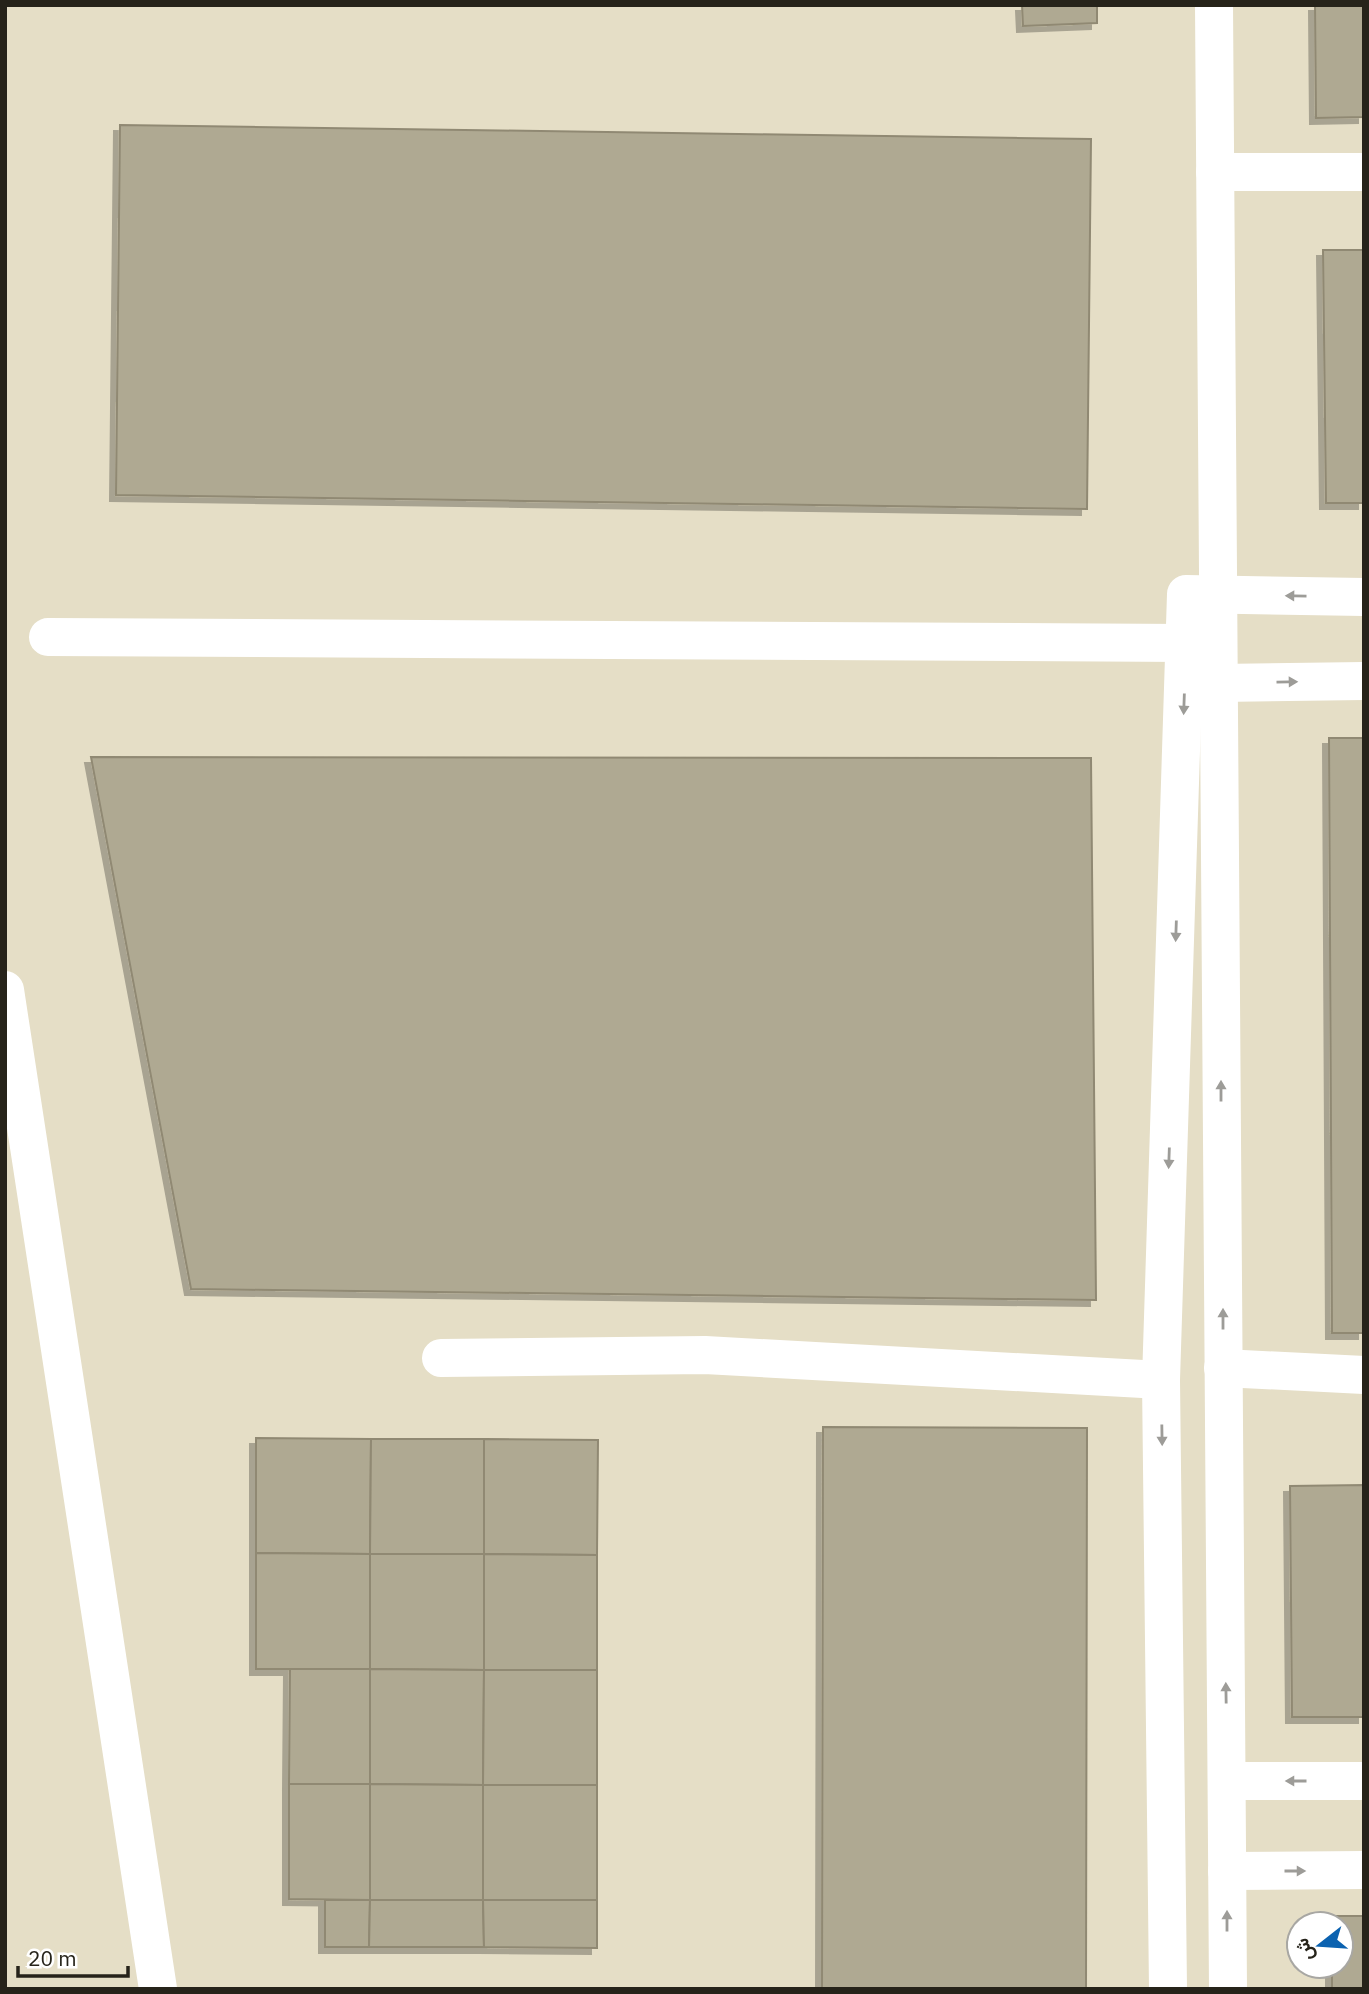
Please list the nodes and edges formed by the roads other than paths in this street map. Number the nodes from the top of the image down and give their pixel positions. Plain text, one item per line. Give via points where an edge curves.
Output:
1 (1214, 5) edge
2 (1215, 172) junction
3 (1364, 172) edge
4 (1218, 594) junction
5 (1364, 597) edge
6 (48, 637) dead end
7 (1186, 643) junction
8 (1364, 681) edge
9 (1219, 683) junction
10 (5, 990) edge
11 (441, 1358) dead end
12 (1223, 1367) junction
13 (1364, 1375) edge
14 (1161, 1380) junction
15 (1227, 1781) junction
16 (1364, 1781) edge
17 (1364, 1870) edge
18 (1227, 1871) junction
19 (158, 1989) edge
20 (1168, 1989) edge
21 (1228, 1989) edge

1 - 2 street
2 - 3 street
2 - 4 street
5 -> 4 street
4 - 7 street via 1186,594
4 - 9 street
6 - 7 street
7 -> 14 street
9 -> 8 street
12 -> 9 street
10 - 19 street
11 - 14 street via 705,1355
12 - 13 street
15 -> 12 street
14 -> 20 street
16 -> 15 street
15 - 18 street
18 -> 17 street
21 -> 18 street

